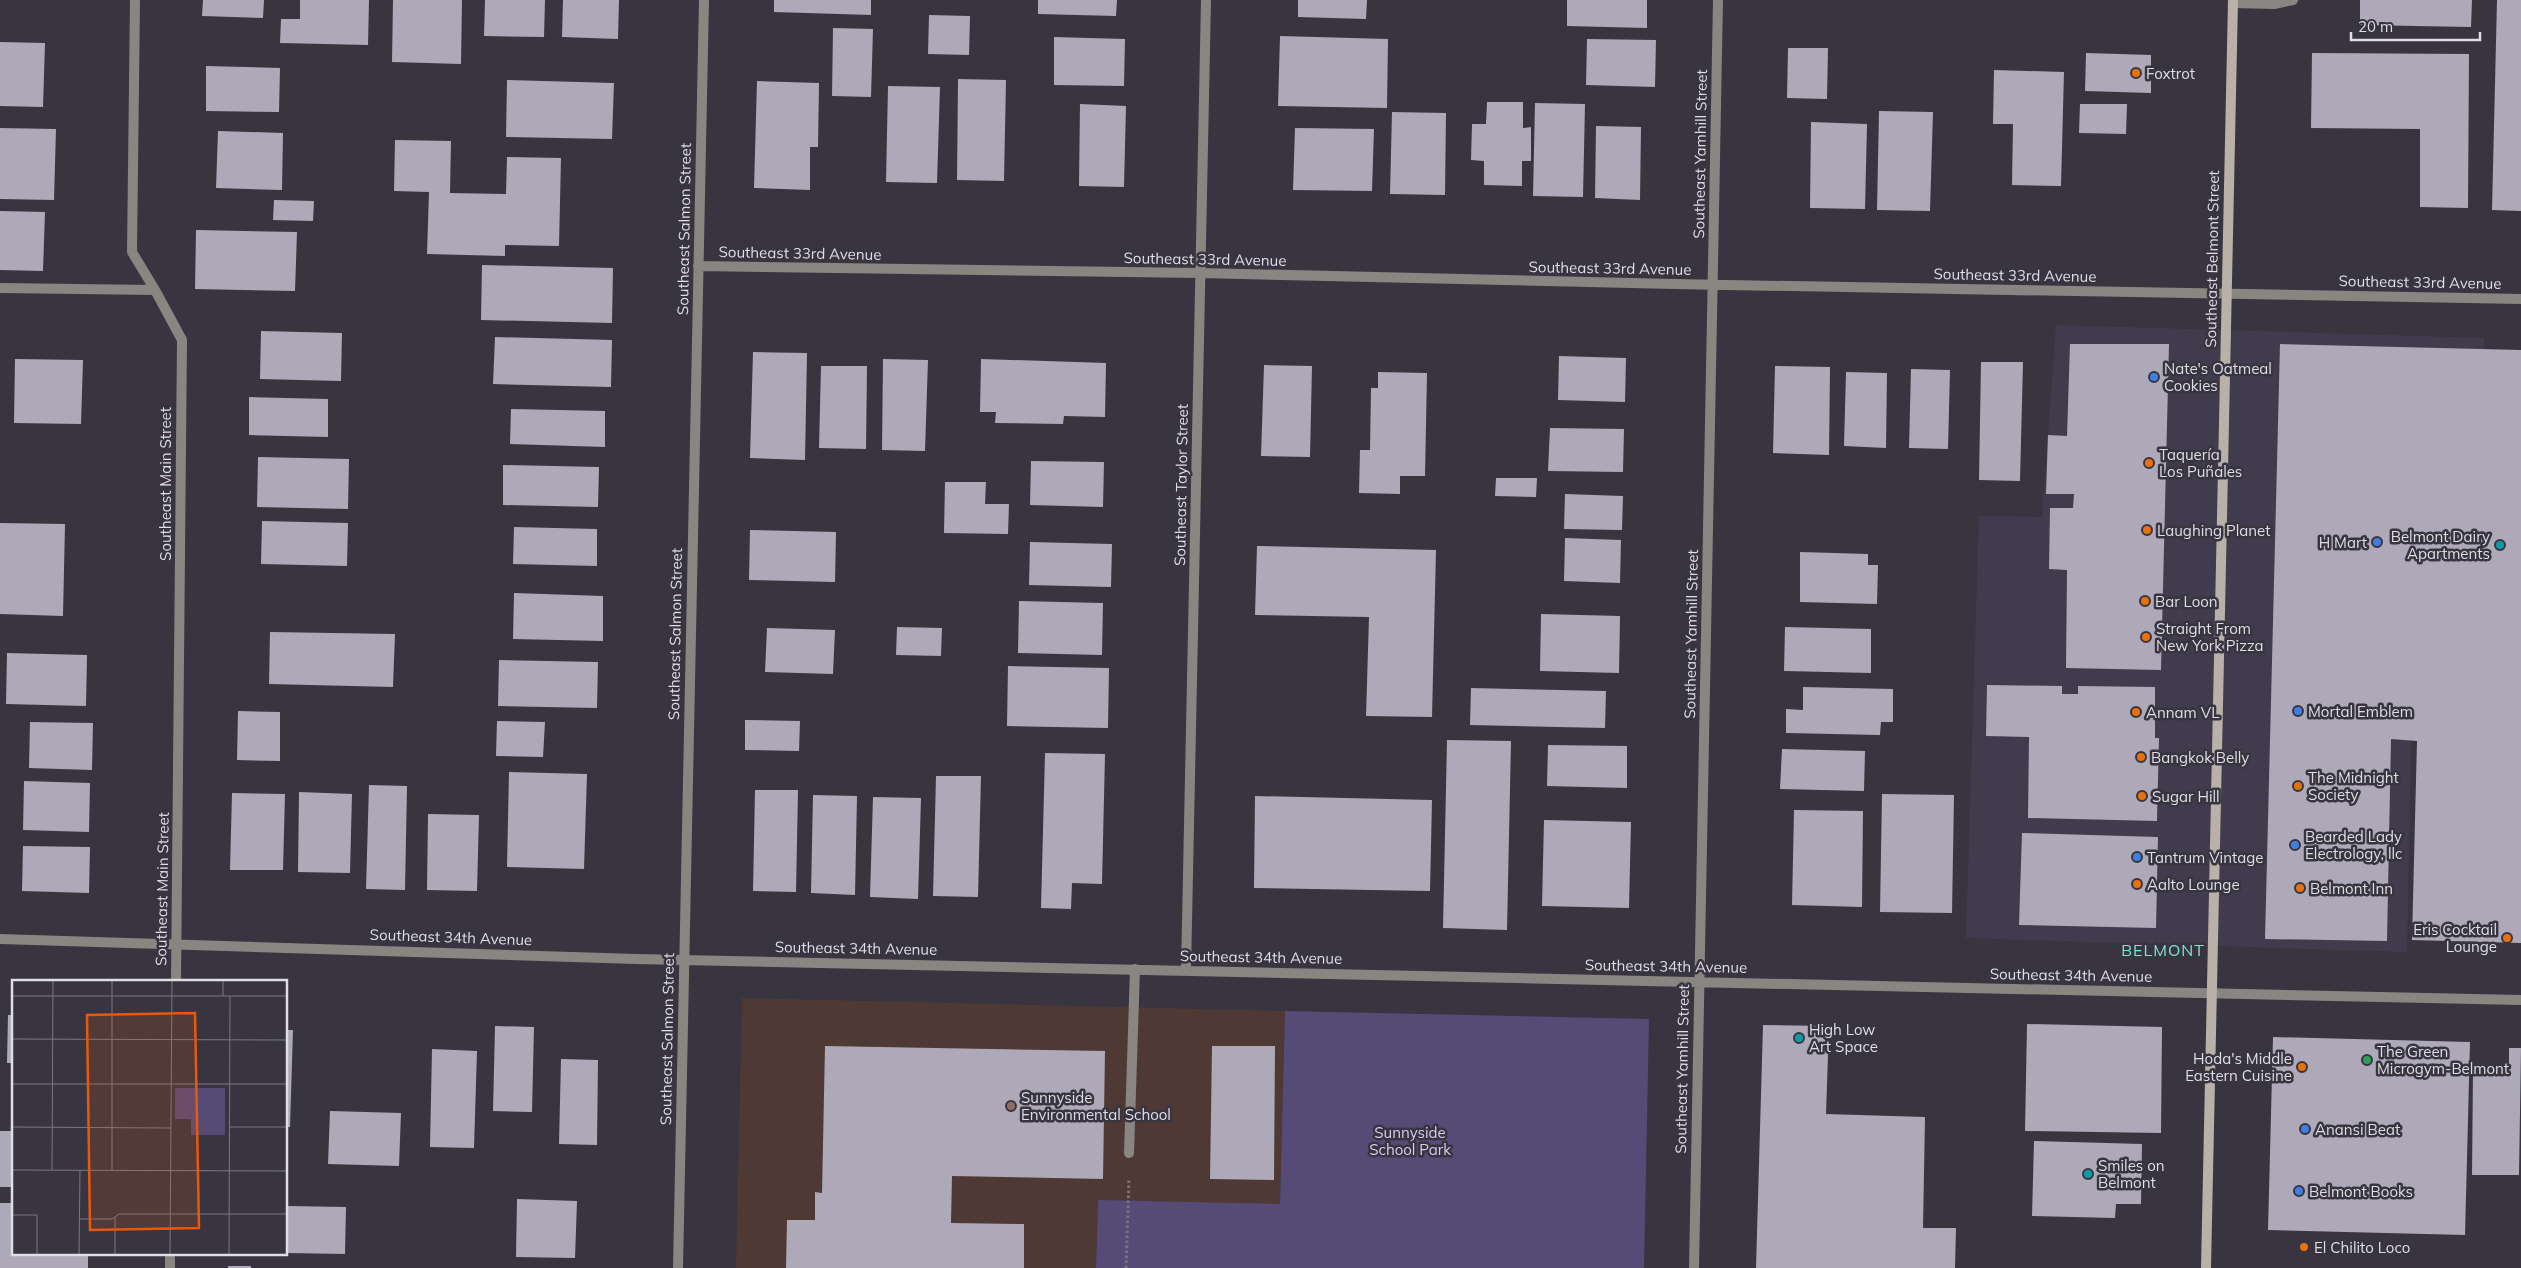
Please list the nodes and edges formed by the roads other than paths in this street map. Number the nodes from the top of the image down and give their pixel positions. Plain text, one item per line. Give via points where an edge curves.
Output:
1 (135, 0) edge
2 (704, 0) edge
3 (1206, 0) edge
4 (1718, 0) edge
5 (2293, 0) edge
6 (2233, 1) edge
7 (698, 266) junction
8 (1200, 273) junction
9 (1713, 285) junction
10 (0, 288) edge
11 (155, 290) junction
12 (2227, 294) junction
13 (2521, 299) edge
14 (0, 939) edge
15 (177, 943) junction
16 (683, 960) junction
17 (1135, 969) junction
18 (1186, 971) junction
19 (176, 980) edge
20 (1699, 982) junction
21 (2212, 993) junction
22 (2521, 1000) edge
23 (1130, 1153) road end
24 (678, 1268) edge
25 (1694, 1268) edge
26 (2206, 1268) edge

1 - 11 street, Southeast Main Street via 132,252
2 - 7 street, Southeast Salmon Street
3 - 8 street, Southeast Taylor Street
4 - 9 street, Southeast Yamhill Street
5 - 6 street via 2274,4
6 - 12 main road, Southeast Belmont Street
7 - 8 street, Southeast 33rd Avenue
7 - 16 street, Southeast Salmon Street
8 - 9 street, Southeast 33rd Avenue
8 - 18 street, Southeast Taylor Street
9 - 12 street, Southeast 33rd Avenue
9 - 20 street, Southeast Yamhill Street
10 - 11 street
11 - 15 street, Southeast Main Street via 182,340
12 - 13 street, Southeast 33rd Avenue
12 - 21 main road, Southeast Belmont Street
14 - 15 street, Southeast 34th Avenue
15 - 16 street, Southeast 34th Avenue
15 - 19 street, Southeast Main Street
16 - 17 street, Southeast 34th Avenue
16 - 24 street, Southeast Salmon Street
17 - 18 street, Southeast 34th Avenue
17 - 23 street
18 - 20 street, Southeast 34th Avenue
20 - 21 street, Southeast 34th Avenue
20 - 25 street, Southeast Yamhill Street
21 - 22 street, Southeast 34th Avenue
21 - 26 main road, Southeast Belmont Street

